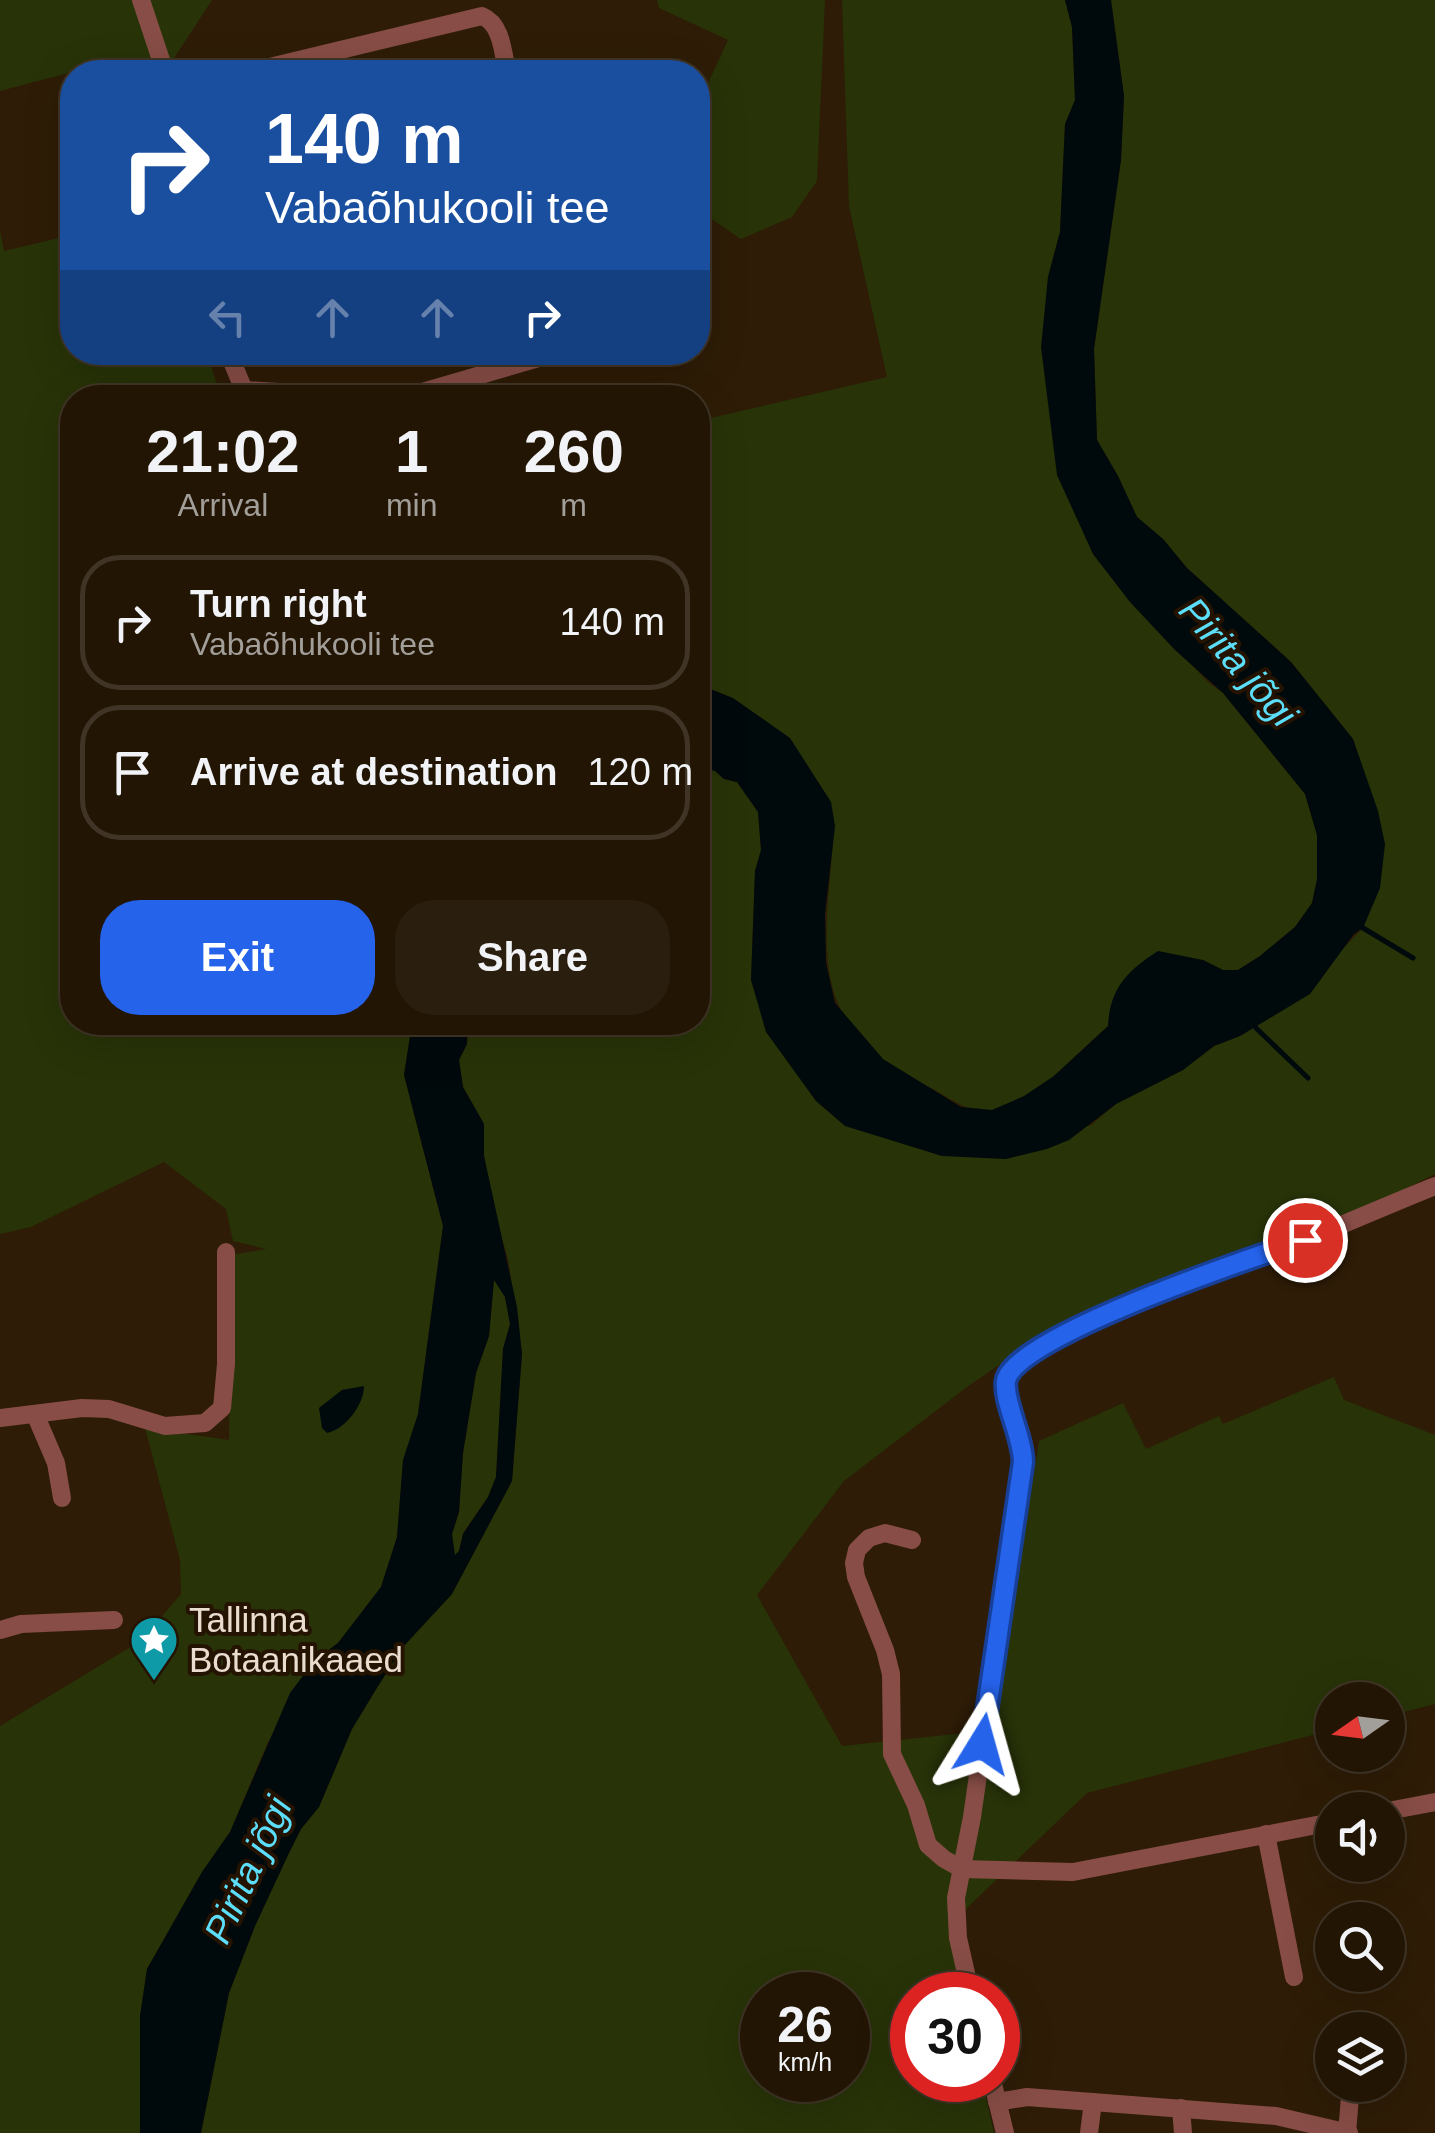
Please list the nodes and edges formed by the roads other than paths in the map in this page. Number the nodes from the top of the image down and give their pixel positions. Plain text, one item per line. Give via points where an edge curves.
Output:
1 (141, 0) edge
2 (161, 60) edge
3 (299, 60) edge
4 (504, 60) edge
5 (514, 365) edge
6 (446, 385) edge
7 (1435, 1186) edge
8 (226, 1252) dead end
9 (35, 1414) junction
10 (0, 1418) edge
11 (62, 1498) dead end
12 (912, 1540) dead end
13 (114, 1620) dead end
14 (0, 1630) edge
15 (1435, 1802) edge
16 (1405, 1808) edge
17 (1315, 1825) edge
18 (1266, 1834) junction
19 (962, 1869) junction
20 (967, 1972) edge
21 (1294, 1978) dead end
22 (1020, 2098) edge
23 (998, 2102) edge
24 (1092, 2102) junction
25 (1350, 2102) edge
26 (1182, 2108) junction
27 (1256, 2124) edge
28 (1006, 2133) edge
29 (1090, 2133) edge
30 (1183, 2133) edge
31 (1348, 2133) edge

1 - 2 street
3 - 4 street via 482,16 494,22
5 - 6 street
7 - 19 street via 1142,1298 1012,1368 1006,1390 1023,1462
8 - 9 street via 222,1408 204,1423 165,1426 110,1408
9 - 10 street
9 - 11 street
12 - 19 street via 886,1533 869,1538 858,1550 856,1577 890,1674 892,1754 928,1845
13 - 14 street
15 - 16 street
17 - 18 street
18 - 19 street via 1073,1872
18 - 21 street
19 - 20 street via 955,1917
22 - 24 street
23 - 28 street
24 - 26 street
24 - 29 street
25 - 31 street
26 - 27 street
26 - 30 street
27 - 31 street

